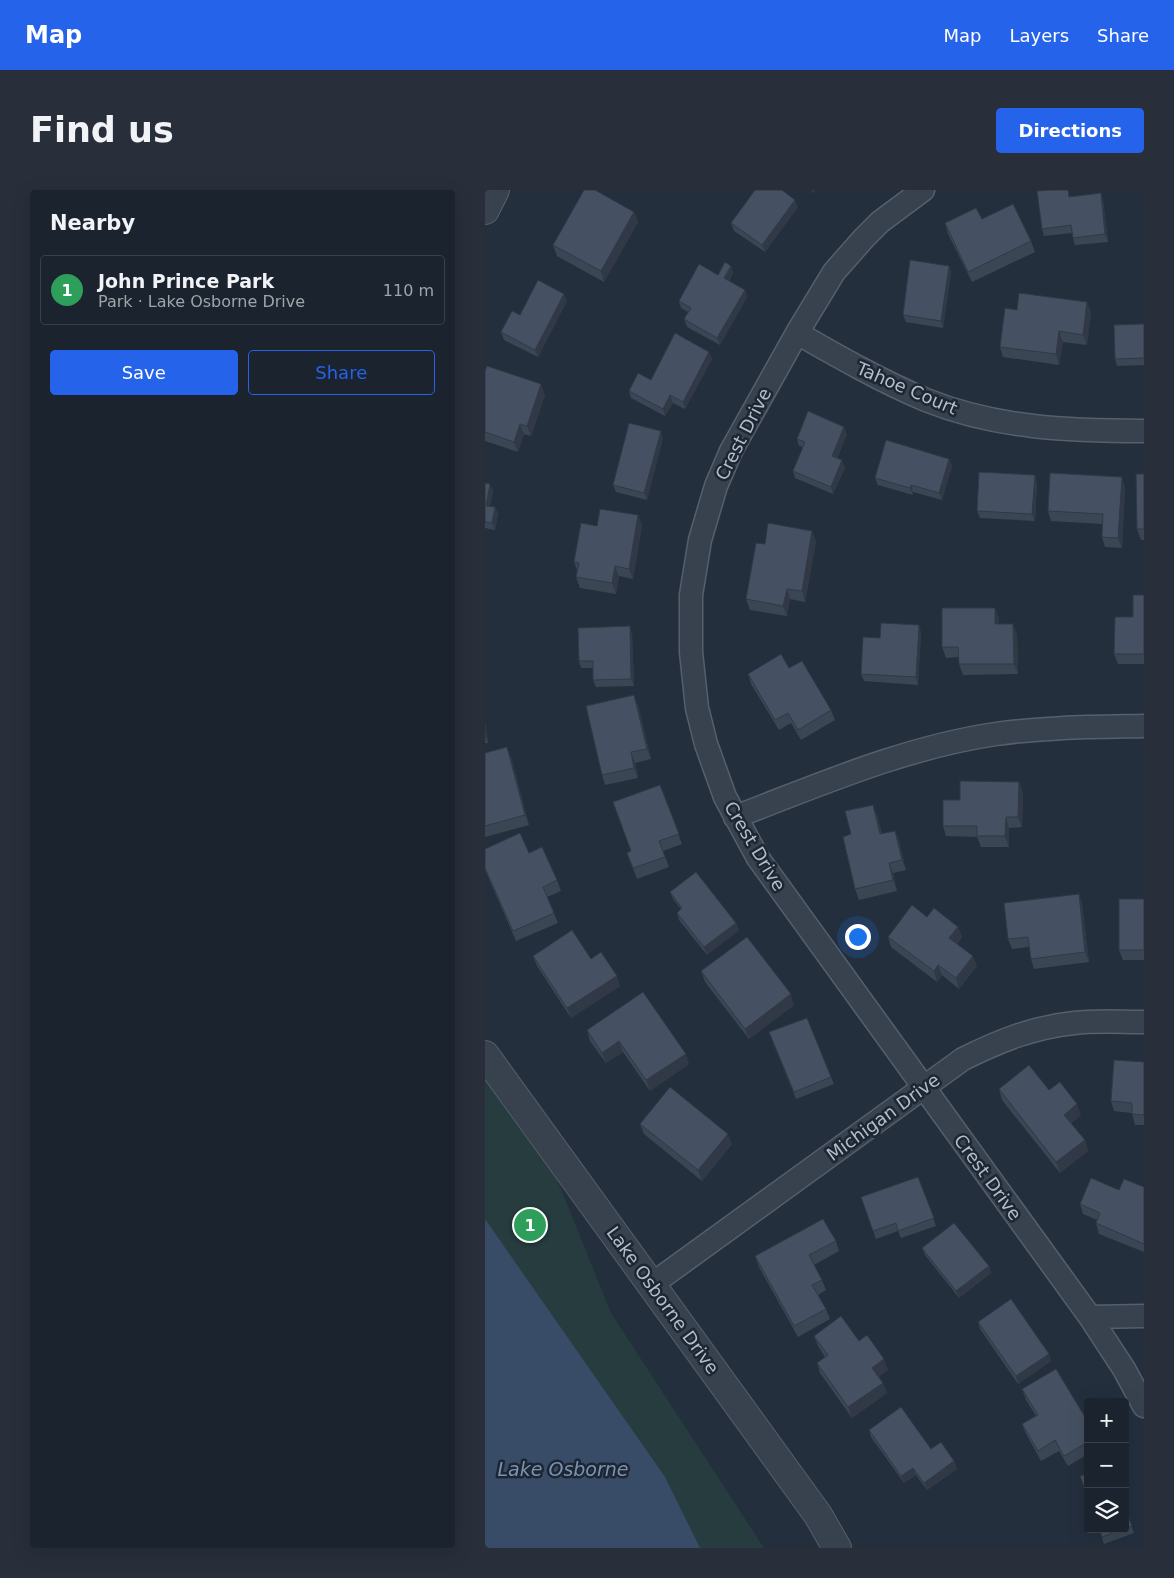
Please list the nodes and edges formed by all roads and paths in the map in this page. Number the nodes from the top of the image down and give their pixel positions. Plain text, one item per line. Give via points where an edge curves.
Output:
1 (495, 190) edge
2 (923, 190) edge
3 (485, 210) edge
4 (797, 333) junction
5 (1144, 431) edge
6 (1144, 726) edge
7 (735, 817) junction
8 (1144, 1022) edge
9 (485, 1055) edge
10 (923, 1087) junction
11 (651, 1285) junction
12 (1144, 1316) edge
13 (1090, 1317) junction
14 (1144, 1406) edge
15 (837, 1548) edge

1 - 3 street
2 - 4 street, Crest Drive via 863,238 834,272
4 - 5 street, Tahoe Court via 871,375 966,413 1067,430
4 - 7 street, Crest Drive via 731,451 716,486 700,540 691,595 691,652 697,708 706,744
6 - 7 street via 1066,727 1003,734 924,749
7 - 10 street, Crest Drive via 758,858
8 - 10 street, Michigan Drive via 1074,1022 1036,1029 999,1041 963,1059
9 - 11 street, Lake Osborne Drive
10 - 11 street, Michigan Drive
10 - 13 street, Crest Drive
11 - 15 street, Lake Osborne Drive via 818,1515
12 - 13 street
13 - 14 street, Crest Drive

